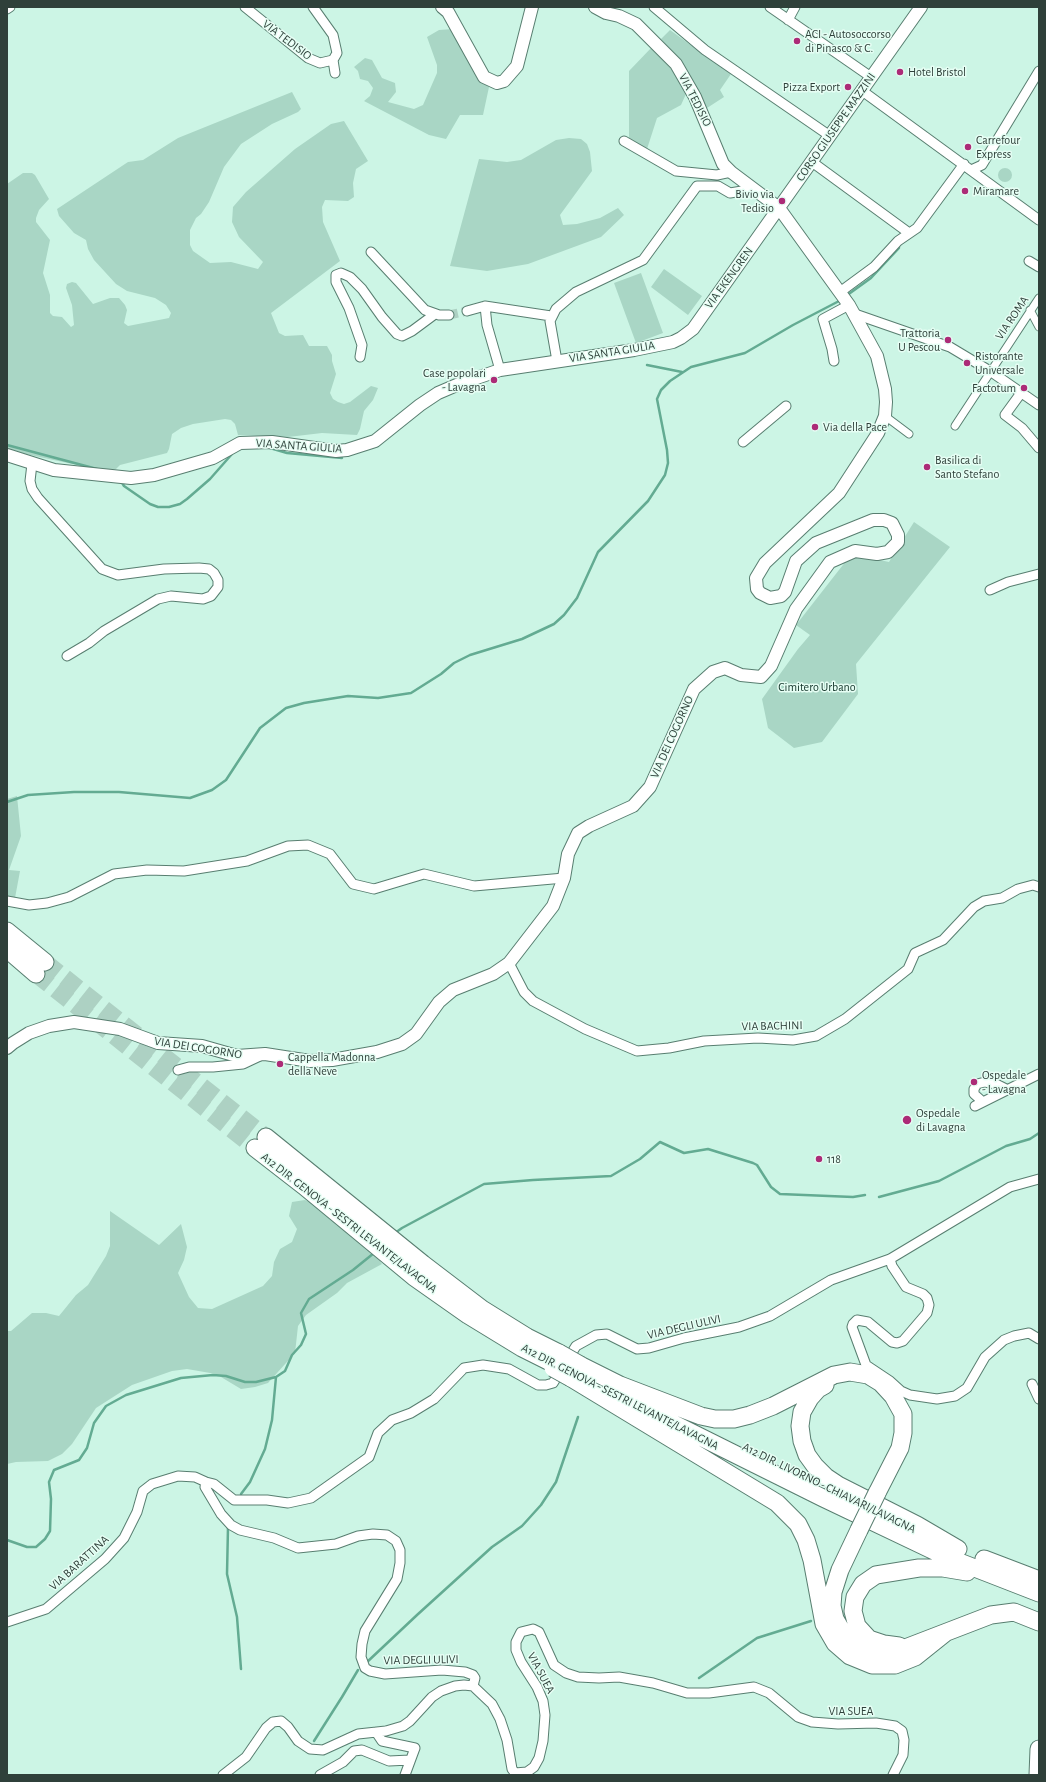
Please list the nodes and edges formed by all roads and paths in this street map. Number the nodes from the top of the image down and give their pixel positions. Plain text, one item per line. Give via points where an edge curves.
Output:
1 (10, 7) edge
2 (245, 7) edge
3 (313, 7) edge
4 (442, 7) edge
5 (532, 7) edge
6 (595, 7) edge
7 (654, 7) edge
8 (770, 7) edge
9 (795, 7) edge
10 (921, 7) edge
11 (7, 9) edge
12 (788, 20) junction
13 (333, 60) junction
14 (1039, 70) edge
15 (335, 73) dead end
16 (871, 77) junction
17 (861, 90) junction
18 (830, 136) junction
19 (624, 140) dead end
20 (812, 162) junction
21 (968, 167) junction
22 (731, 172) junction
23 (754, 189) junction
24 (779, 208) junction
25 (1039, 220) edge
26 (909, 233) junction
27 (371, 252) dead end
28 (1029, 261) dead end
29 (1039, 267) edge
30 (1039, 298) edge
31 (847, 302) junction
32 (485, 306) junction
33 (466, 310) tunnel mouth
34 (1030, 310) junction
35 (436, 314) junction
36 (449, 315) tunnel mouth
37 (551, 316) junction
38 (1039, 327) edge
39 (673, 342) joint
40 (360, 357) dead end
41 (557, 361) junction
42 (834, 361) dead end
43 (500, 370) junction
44 (990, 371) junction
45 (1021, 393) junction
46 (1039, 405) edge
47 (786, 406) dead end
48 (885, 416) junction
49 (955, 426) dead end
50 (908, 434) dead end
51 (743, 442) dead end
52 (1039, 448) edge
53 (7, 455) edge
54 (32, 464) junction
55 (1039, 574) edge
56 (990, 590) dead end
57 (67, 656) dead end
58 (564, 878) junction
59 (1039, 887) edge
60 (7, 901) edge
61 (7, 931) edge
62 (7, 949) edge
63 (509, 963) junction
64 (7, 1048) edge
65 (265, 1054) junction
66 (178, 1070) dead end
67 (1039, 1074) edge
68 (1008, 1090) junction
69 (983, 1102) junction
70 (975, 1106) dead end
71 (260, 1142) tunnel mouth
72 (1039, 1179) edge
73 (890, 1259) junction
74 (1039, 1339) edge
75 (575, 1372) junction
76 (881, 1383) junction
77 (1032, 1384) dead end
78 (620, 1385) junction
79 (1039, 1399) edge
80 (206, 1482) junction
81 (958, 1548) junction
82 (1039, 1580) edge
83 (1018, 1585) junction
84 (1039, 1593) edge
85 (7, 1622) edge
86 (1039, 1622) edge
87 (945, 1633) junction
88 (906, 1646) junction
89 (473, 1686) junction
90 (376, 1732) junction
91 (1039, 1749) edge
92 (410, 1760) junction
93 (537, 1762) junction
94 (223, 1775) edge
95 (320, 1775) edge
96 (405, 1775) edge
97 (537, 1775) edge
98 (893, 1775) edge
99 (1038, 1775) edge

1 - 11 street
2 - 13 street, VIA TEDISIO via 308,58 320,63
3 - 13 street via 333,35 337,53
4 - 5 street via 448,12 484,77 497,83 504,82 517,66
6 - 22 street, VIA TEDISIO via 636,24 676,64 695,97 723,164
7 - 18 street via 705,50
8 - 12 street
9 - 12 street
10 - 16 street, CORSO GIUSEPPE MAZZINI
12 - 16 street
13 - 15 street
14 - 21 street via 982,165
16 - 17 street, CORSO GIUSEPPE MAZZINI
17 - 18 street, CORSO GIUSEPPE MAZZINI
17 - 21 street
18 - 20 street, CORSO GIUSEPPE MAZZINI
19 - 22 street via 676,171 717,175
20 - 24 street, CORSO GIUSEPPE MAZZINI
20 - 26 street
21 - 25 street
21 - 26 street via 917,228
22 - 23 street, VIA TEDISIO
23 - 24 street, VIA TEDISIO
23 - 37 street via 730,193 718,186 697,186 643,260 576,292
24 - 31 street, VIA TEDISIO
24 - 39 street, VIA EKENGREN via 693,328
26 - 31 street via 874,266
27 - 35 street via 426,310
28 - 29 street
30 - 34 street, VIA ROMA
31 - 42 street via 823,320
31 - 44 street via 950,347
31 - 48 street, VIA DEI COGORNO via 877,356 885,389
32 - 33 street
32 - 37 street
32 - 43 street via 487,325
34 - 38 street
34 - 44 street, VIA ROMA
35 - 36 street
35 - 40 street via 402,336 382,317 350,277 342,273 336,275 336,282 349,308 362,345
37 - 41 street
39 - 41 street, VIA SANTA GIULIA
41 - 43 street, VIA SANTA GIULIA
43 - 54 street, VIA SANTA GIULIA via 438,393 374,440 347,450 272,442 240,443 213,458 154,475 131,478 54,470
44 - 45 street
44 - 49 street, VIA ROMA
45 - 46 street
45 - 52 street via 1005,415 1022,428
47 - 51 street
48 - 50 street
48 - 58 street, VIA DEI COGORNO via 878,433 839,493 766,563 756,578 757,589 764,597 781,596 785,592 796,561 816,543 873,520 892,523 898,542 888,552 877,554 855,551 830,562 796,609 771,666 761,677 741,675 725,668 713,672 694,689 650,787 633,806 589,826 578,834 568,854
53 - 54 street, VIA SANTA GIULIA
54 - 57 street via 30,481 35,493 102,569 118,575 164,569 199,568 214,572 218,580 218,587 211,596 203,599 171,596 158,599
55 - 56 street via 1008,582
58 - 60 street via 474,886 424,874 374,889 353,884 330,854 308,846 288,846 239,862 184,871 147,870 114,874 69,897 47,903 28,905
58 - 63 street, VIA DEI COGORNO via 553,906
59 - 63 street, VIA BACHINI via 1033,885 1018,889 1002,898 984,901 974,907 943,940 915,953 908,968 845,1019 816,1036 793,1040 758,1038 704,1041 637,1051 585,1029 533,1001 524,992
61 - 62 highway via 41,968
63 - 65 street, VIA DEI COGORNO via 493,974 453,990 439,1002 416,1034 402,1044 377,1052 332,1060 310,1061
64 - 65 street, VIA DEI COGORNO via 29,1033 49,1026 74,1022 120,1029 158,1043 202,1046 237,1056
65 - 66 street via 243,1064
67 - 68 street
68 - 69 street
68 - 69 street via 996,1084 980,1082 975,1086 974,1094
69 - 70 street
71 - 75 highway, A12 DIR. GENOVA - SESTRI LEVANTE/LAVAGNA, bridge via 308,1179 414,1277 468,1315 524,1342 552,1361
72 - 73 street, VIA DEGLI ULIVI via 1010,1187
73 - 74 street via 906,1287 927,1298 927,1313 903,1341 897,1343 892,1342 868,1322 857,1320 852,1327 866,1365 901,1391 937,1399 955,1396 967,1388 985,1357 1004,1340 1029,1333
73 - 80 street, VIA DEGLI ULIVI via 832,1280 770,1316 739,1327 649,1348 638,1348 607,1334 596,1335 572,1350 554,1384 538,1385 509,1369 483,1365 464,1368 434,1399 411,1413 392,1420 378,1433 369,1457 311,1498 288,1503 234,1500 214,1484
75 - 78 highway, A12 DIR. LIVORNO - CHIAVARI/LAVAGNA
75 - 83 highway, A12 DIR. GENOVA - SESTRI LEVANTE/LAVAGNA via 823,1498 949,1558
75 - 87 highway via 777,1503 798,1524 812,1560 824,1624 835,1642 850,1656 872,1665 895,1665 915,1657
76 - 78 highway via 868,1375 850,1372 834,1375 773,1406 734,1419 701,1416
76 - 81 highway via 854,1377 837,1379 818,1389 802,1412 800,1426 807,1455 826,1477 838,1486
76 - 88 highway, bridge via 893,1396 903,1414 900,1448 840,1570 832,1592 832,1606 835,1619 845,1636 867,1653 887,1655
77 - 79 street
78 - 81 highway, A12 DIR. LIVORNO - CHIAVARI/LAVAGNA via 864,1506
80 - 85 street, VIA BARATTINA via 194,1477 178,1476 152,1484 143,1491 137,1512 124,1538 105,1559 46,1609
80 - 89 street, VIA DEGLI ULIVI via 205,1487 221,1514 240,1530 274,1538 298,1548 336,1544 372,1534 387,1535 396,1541 400,1550 397,1579 365,1631 361,1657 364,1668 385,1674 442,1670 465,1672 475,1678
81 - 82 highway, A12 DIR. LIVORNO - CHIAVARI/LAVAGNA
83 - 84 highway
83 - 88 highway via 943,1568 894,1571 876,1575 863,1584 855,1597 853,1611 858,1626 870,1639 884,1644
86 - 87 highway via 1014,1612 991,1615
87 - 88 highway
89 - 90 street via 455,1686 441,1691 403,1726
89 - 93 street via 492,1704 500,1719 515,1773 527,1772
90 - 92 street via 382,1741 415,1748
90 - 94 street via 358,1734 323,1750 310,1749 298,1741 281,1721 273,1722 246,1757
91 - 99 highway
92 - 95 street via 389,1761 362,1750 354,1750 343,1762
92 - 96 street
93 - 97 street
93 - 98 street, VIA SUEA via 543,1741 543,1701 516,1650 516,1642 521,1632 533,1629 539,1632 554,1665 566,1673 653,1682 687,1693 708,1694 754,1687 769,1693 798,1718 812,1722 876,1723 895,1726 902,1730 904,1740 903,1756

